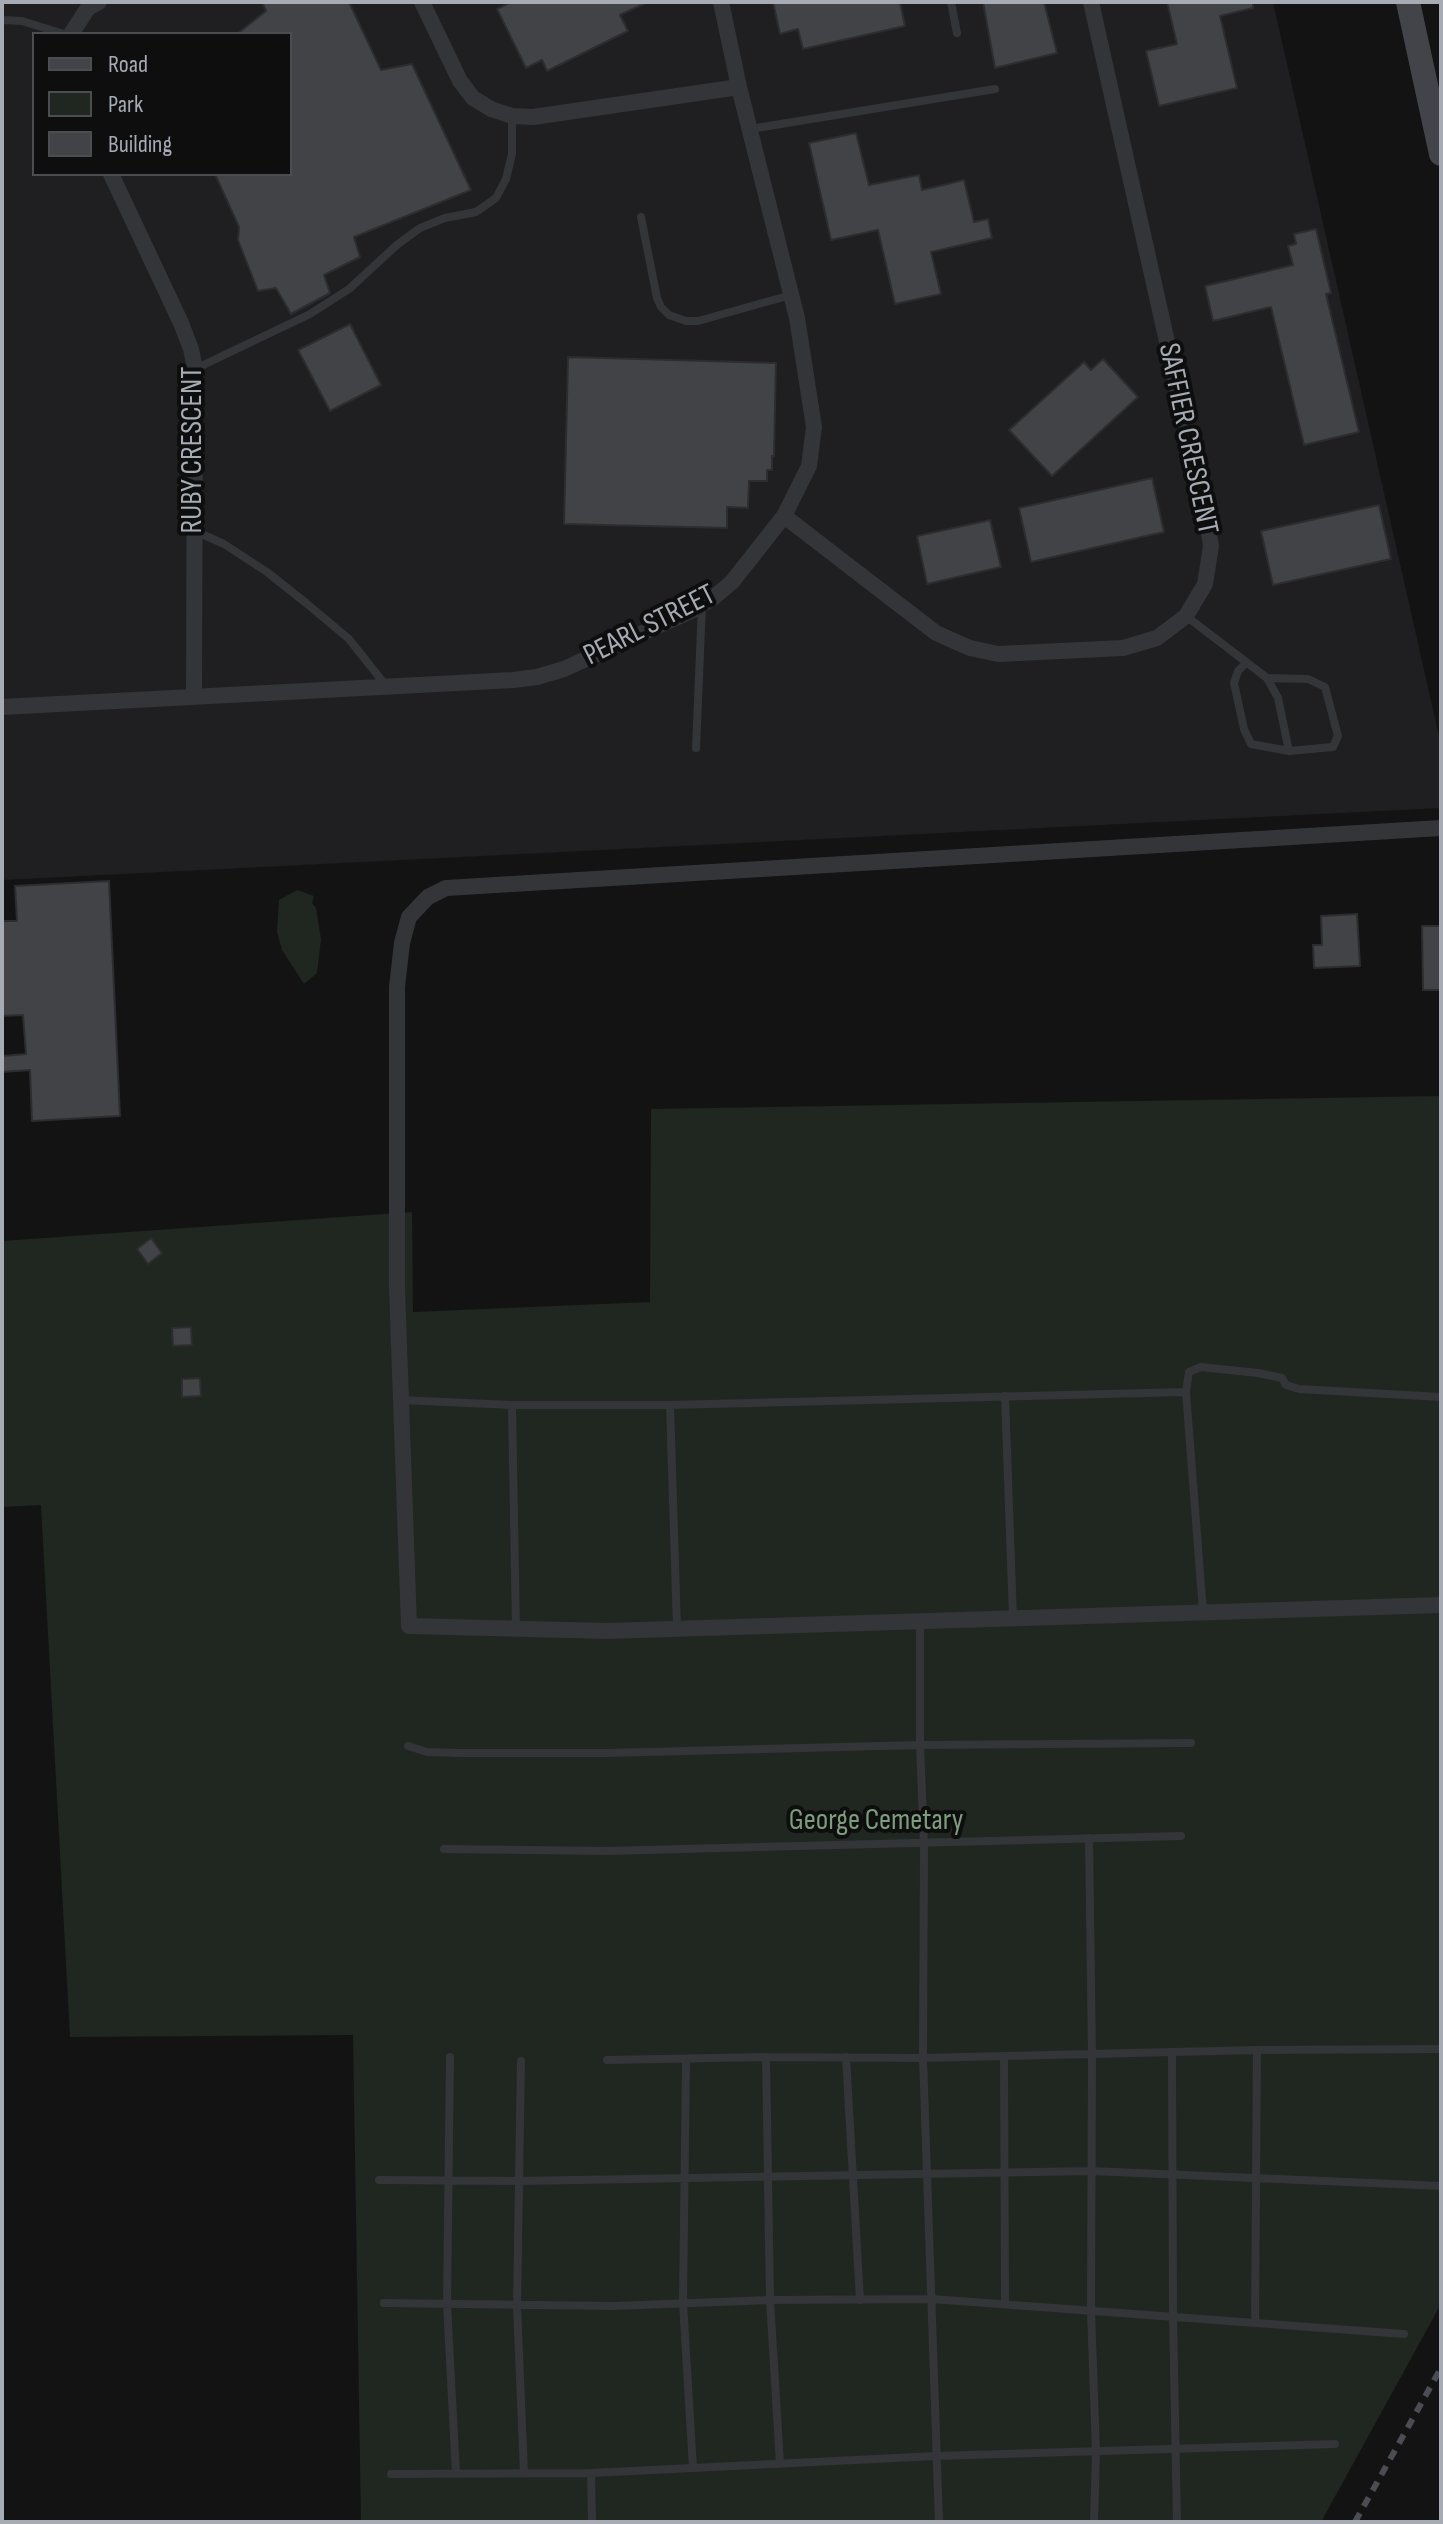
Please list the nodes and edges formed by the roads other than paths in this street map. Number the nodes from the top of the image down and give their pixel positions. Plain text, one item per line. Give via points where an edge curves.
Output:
1 (99, 2) edge
2 (422, 2) edge
3 (721, 2) edge
4 (951, 2) edge
5 (1091, 2) edge
6 (1408, 2) edge
7 (2, 20) edge
8 (58, 32) edge
9 (72, 32) edge
10 (957, 33) dead end
11 (739, 87) junction
12 (995, 89) dead end
13 (512, 116) junction
14 (750, 129) junction
15 (1441, 154) edge
16 (112, 176) edge
17 (641, 217) dead end
18 (792, 295) junction
19 (195, 369) junction
20 (784, 516) junction
21 (194, 530) junction
22 (702, 604) junction
23 (1186, 616) junction
24 (1246, 663) junction
25 (1267, 678) junction
26 (388, 688) junction
27 (194, 695) junction
28 (2, 707) edge
29 (696, 748) dead end
30 (1289, 751) junction
31 (1441, 828) edge
32 (1186, 1392) junction
33 (1005, 1396) junction
34 (1441, 1397) edge
35 (400, 1400) junction
36 (512, 1405) junction
37 (670, 1405) junction
38 (1441, 1605) edge
39 (1203, 1612) junction
40 (1013, 1618) junction
41 (920, 1620) junction
42 (516, 1629) junction
43 (677, 1629) junction
44 (1191, 1743) dead end
45 (920, 1745) junction
46 (408, 1746) dead end
47 (1181, 1836) dead end
48 (1089, 1838) junction
49 (924, 1844) junction
50 (444, 1849) dead end
51 (1441, 2049) edge
52 (1257, 2050) junction
53 (1172, 2052) junction
54 (1092, 2055) junction
55 (1004, 2056) junction
56 (450, 2057) dead end
57 (766, 2057) junction
58 (846, 2057) junction
59 (923, 2058) junction
60 (686, 2059) junction
61 (607, 2060) dead end
62 (521, 2061) dead end
63 (1091, 2171) junction
64 (1004, 2173) junction
65 (1172, 2173) junction
66 (929, 2175) junction
67 (852, 2176) junction
68 (1256, 2176) junction
69 (768, 2177) junction
70 (686, 2179) junction
71 (379, 2180) dead end
72 (450, 2181) junction
73 (519, 2181) junction
74 (1441, 2186) edge
75 (932, 2299) junction
76 (770, 2300) junction
77 (860, 2300) junction
78 (384, 2303) dead end
79 (683, 2303) junction
80 (447, 2304) junction
81 (1005, 2304) junction
82 (517, 2306) junction
83 (1091, 2310) junction
84 (1173, 2315) junction
85 (1255, 2323) junction
86 (1404, 2334) dead end
87 (1335, 2444) dead end
88 (1176, 2450) junction
89 (1096, 2453) junction
90 (936, 2456) junction
91 (780, 2464) junction
92 (693, 2468) junction
93 (524, 2473) junction
94 (591, 2473) junction
95 (391, 2474) dead end
96 (456, 2474) junction
97 (592, 2522) edge
98 (939, 2522) edge
99 (1094, 2522) edge
100 (1177, 2522) edge

1 - 9 street via 88,8
2 - 13 street via 473,98
3 - 11 street, PEARL STREET
4 - 10 lane
5 - 23 street, SAFFIER CRESCENT via 1211,546 1205,584
6 - 15 main road
7 - 8 lane
11 - 13 street
11 - 14 street, PEARL STREET
12 - 14 lane
13 - 19 lane via 512,154 496,198 476,212 420,228 349,289 310,314
14 - 18 street, PEARL STREET
16 - 19 street, RUBY CRESCENT via 181,323
17 - 18 lane via 657,298 669,315 698,321
18 - 20 street, PEARL STREET via 814,427 809,466
19 - 21 street, RUBY CRESCENT
20 - 22 street, PEARL STREET via 732,582
20 - 23 street, SAFFIER CRESCENT via 936,633 970,648 1026,654 1123,648 1157,638
21 - 26 lane via 267,572 306,603 349,639
21 - 27 street, RUBY CRESCENT
22 - 26 street, PEARL STREET via 537,677
22 - 29 lane
23 - 24 lane
24 - 25 lane
24 - 30 lane via 1234,683 1247,738 1256,747
25 - 30 lane via 1278,698
25 - 30 lane via 1308,679 1329,695 1336,744
26 - 27 street, PEARL STREET
27 - 28 street, PEARL STREET
31 - 35 street via 473,886 446,888 428,897 409,917 397,987
32 - 33 lane
32 - 34 lane via 1189,1372 1201,1367 1282,1378 1299,1389
32 - 39 lane
33 - 37 lane
33 - 40 lane
35 - 36 lane
35 - 42 street via 409,1626
36 - 37 lane
36 - 42 lane
37 - 43 lane
38 - 39 street
39 - 40 street
40 - 41 street
41 - 43 street
41 - 45 lane
42 - 43 street
44 - 45 lane
45 - 46 lane via 607,1753 427,1752
45 - 49 lane
47 - 48 lane
48 - 49 lane
48 - 54 lane
49 - 50 lane
49 - 59 lane
51 - 52 lane
52 - 53 lane
52 - 68 lane
53 - 54 lane
53 - 65 lane
54 - 55 lane
54 - 63 lane
55 - 59 lane
55 - 64 lane
56 - 72 lane
57 - 58 lane
57 - 60 lane
57 - 69 lane
58 - 59 lane
58 - 67 lane
59 - 66 lane
60 - 61 lane
60 - 70 lane
62 - 73 lane
63 - 64 lane
63 - 65 lane
63 - 83 lane
64 - 66 lane
64 - 81 lane
65 - 68 lane
65 - 84 lane
66 - 67 lane
66 - 75 lane
67 - 69 lane
67 - 77 lane
68 - 74 lane
68 - 85 lane
69 - 70 lane
69 - 76 lane
70 - 73 lane
70 - 79 lane
71 - 72 lane
72 - 73 lane
72 - 80 lane
73 - 82 lane
75 - 77 lane
75 - 81 lane
75 - 90 lane
76 - 77 lane
76 - 79 lane
76 - 91 lane
78 - 80 lane
79 - 82 lane
79 - 92 lane
80 - 82 lane
80 - 96 lane
81 - 83 lane
82 - 93 lane
83 - 84 lane
83 - 89 lane
84 - 85 lane
84 - 88 lane
85 - 86 lane
87 - 88 lane
88 - 89 lane
88 - 100 lane
89 - 90 lane
89 - 99 lane
90 - 91 lane
90 - 98 lane
91 - 92 lane
92 - 94 lane
93 - 94 lane
93 - 96 lane
94 - 97 lane
95 - 96 lane

